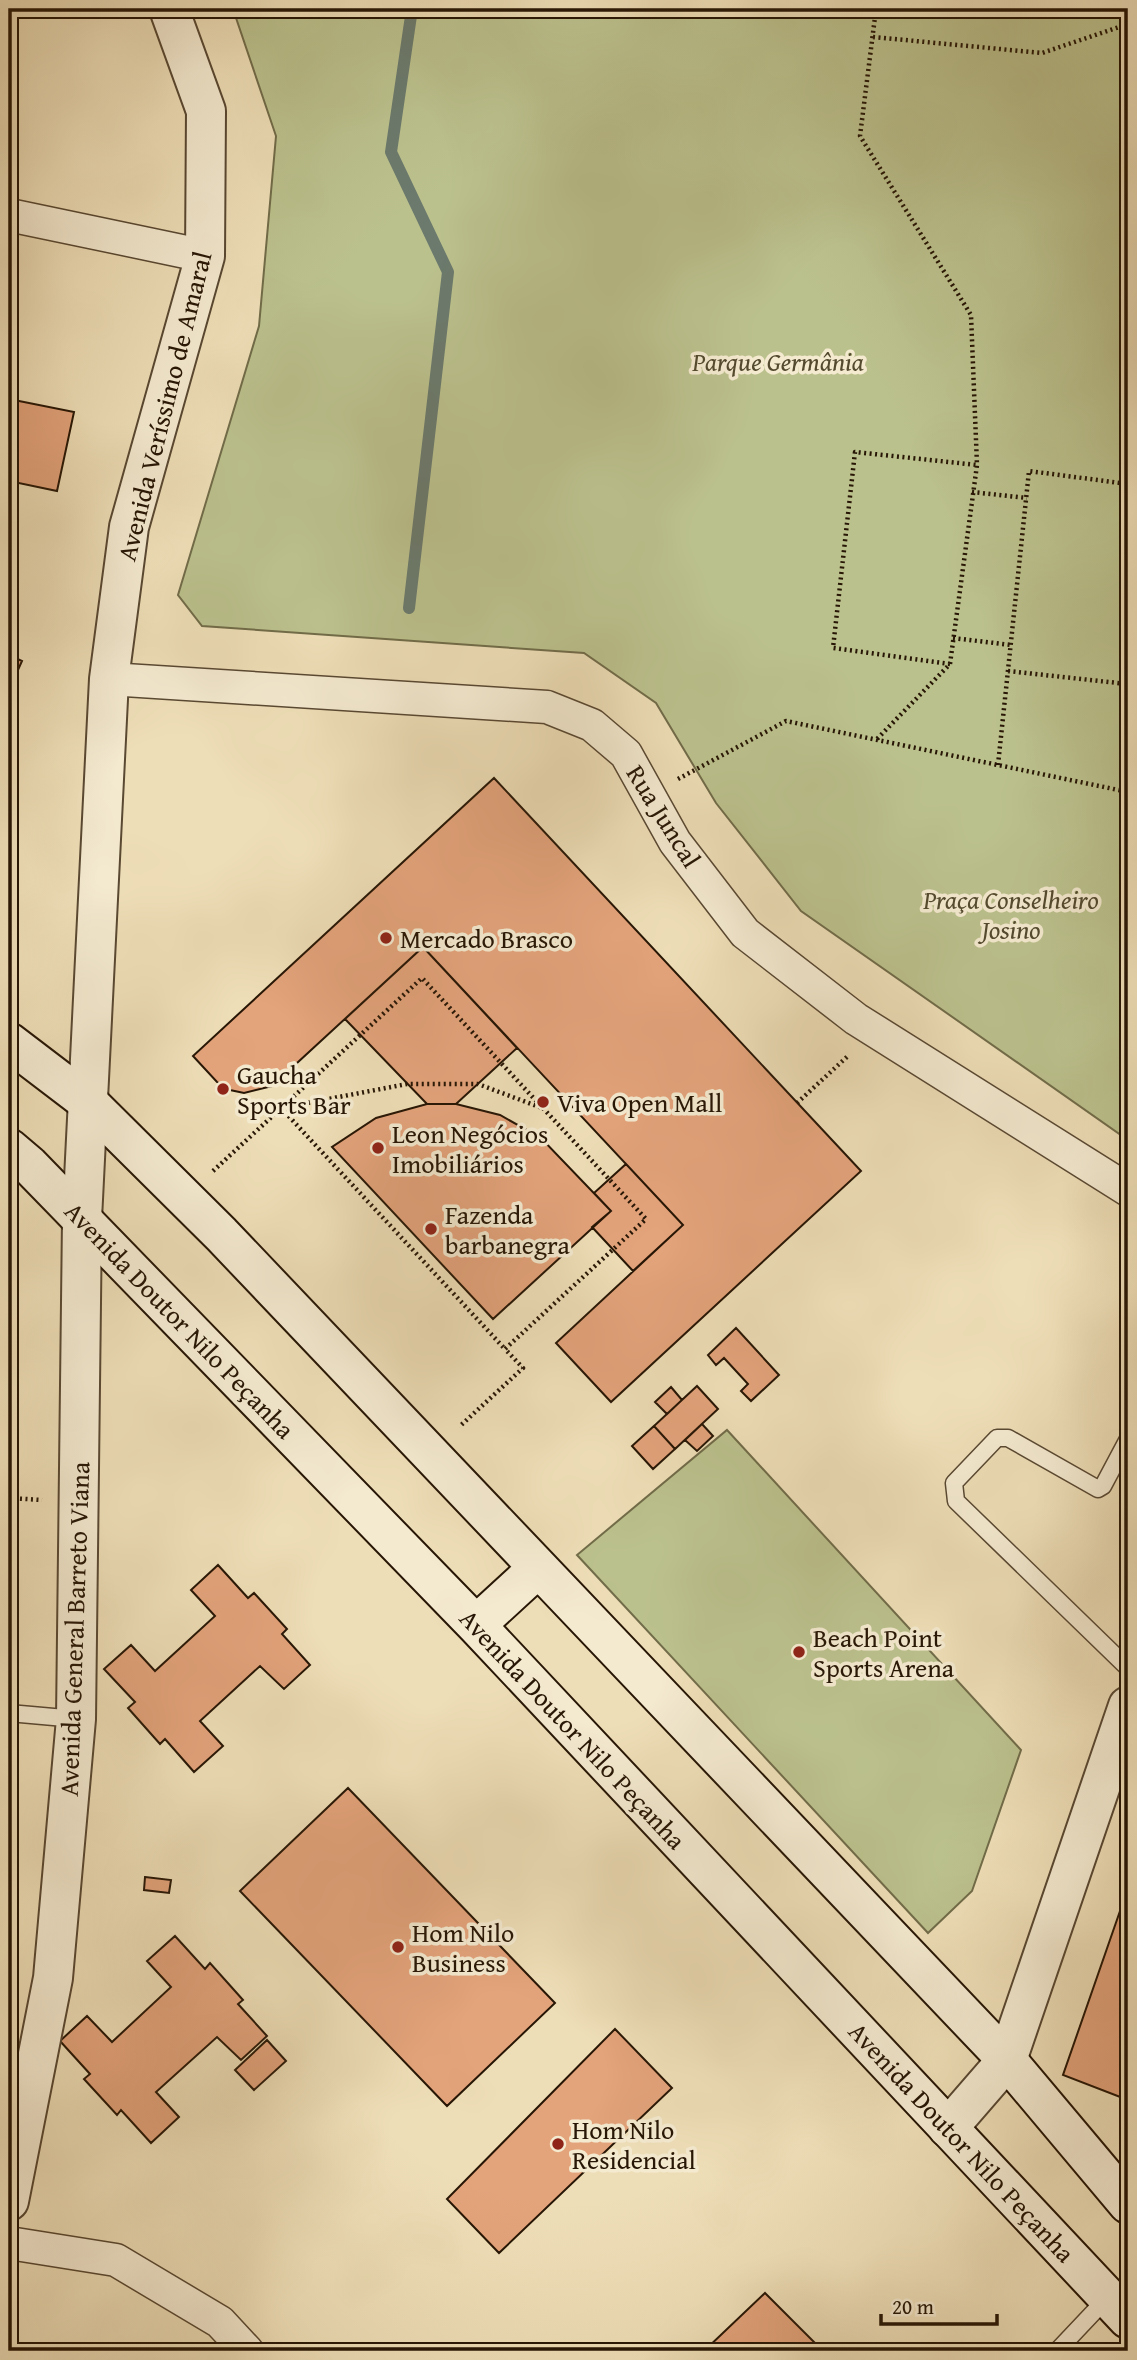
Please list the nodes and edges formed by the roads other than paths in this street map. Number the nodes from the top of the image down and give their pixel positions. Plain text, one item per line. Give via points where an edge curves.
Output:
1 (169, 9) edge
2 (9, 215) edge
3 (205, 256) junction
4 (109, 679) junction
5 (9, 1042) edge
6 (89, 1102) junction
7 (9, 1148) edge
8 (1128, 1190) edge
9 (82, 1219) junction
10 (1128, 1439) edge
11 (538, 1568) junction
12 (475, 1625) junction
13 (1128, 1668) edge
14 (1128, 1706) edge
15 (9, 1713) edge
16 (76, 1718) junction
17 (1007, 2060) junction
18 (948, 2128) junction
19 (9, 2201) edge
20 (1128, 2204) edge
21 (9, 2243) edge
22 (1118, 2308) edge
23 (247, 2351) edge
24 (1057, 2351) edge

1 - 3 main road, Avenida Veríssimo de Amaral via 206,111
2 - 3 street
3 - 4 main road, Avenida Veríssimo de Amaral via 129,527
4 - 6 main road, Avenida Veríssimo de Amaral
4 - 8 street, Rua Juncal via 547,707 592,725 626,754 675,842 745,933 875,1031
5 - 6 main road
6 - 9 main road, Avenida General Barreto Viana
6 - 11 main road
7 - 9 main road, Avenida Doutor Nilo Peçanha
9 - 12 main road, Avenida Doutor Nilo Peçanha
9 - 16 main road, Avenida General Barreto Viana
10 - 13 lane via 1098,1489 1008,1438 997,1438 954,1483 953,1492 956,1501
11 - 12 main road
11 - 17 main road
12 - 18 main road, Avenida Doutor Nilo Peçanha
14 - 17 main road
15 - 16 lane
16 - 19 main road, Avenida General Barreto Viana via 53,1978
17 - 18 main road
17 - 20 main road
18 - 22 main road, Avenida Doutor Nilo Peçanha
21 - 23 street via 116,2260 220,2322
22 - 24 lane

